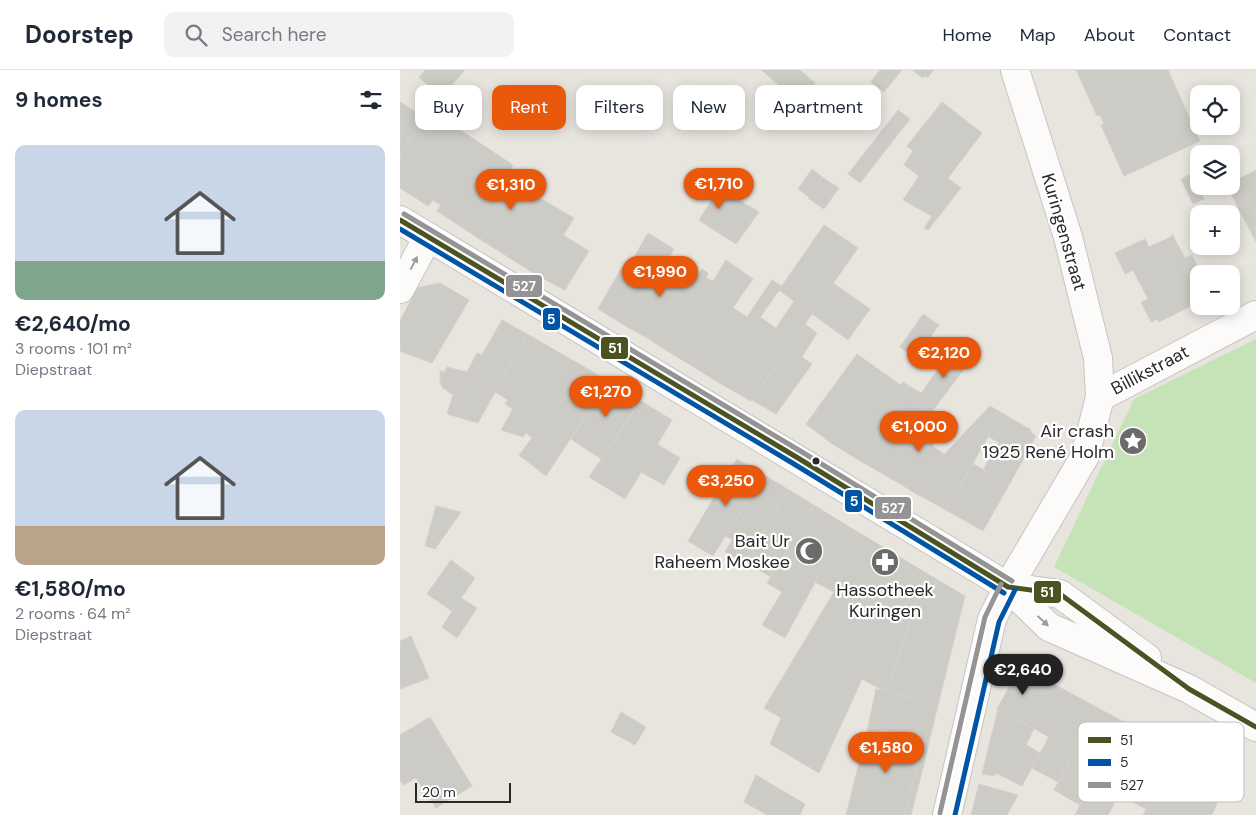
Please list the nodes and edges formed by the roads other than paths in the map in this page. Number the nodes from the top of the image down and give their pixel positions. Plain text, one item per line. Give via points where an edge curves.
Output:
1 (1015, 70) edge
2 (400, 220) edge
3 (428, 237) junction
4 (400, 289) edge
5 (1256, 315) edge
6 (1100, 396) junction
7 (1008, 587) junction
8 (1256, 727) edge
9 (947, 815) edge

1 - 6 street, Kuringenstraat via 1068,237 1098,358
2 - 3 street
4 -> 3 street
3 - 7 street
5 - 6 street, Billikstraat
6 - 7 street, Billikstraat via 1085,456
7 - 8 street via 1060,594 1189,689
7 - 9 street, Billikstraat via 992,619

